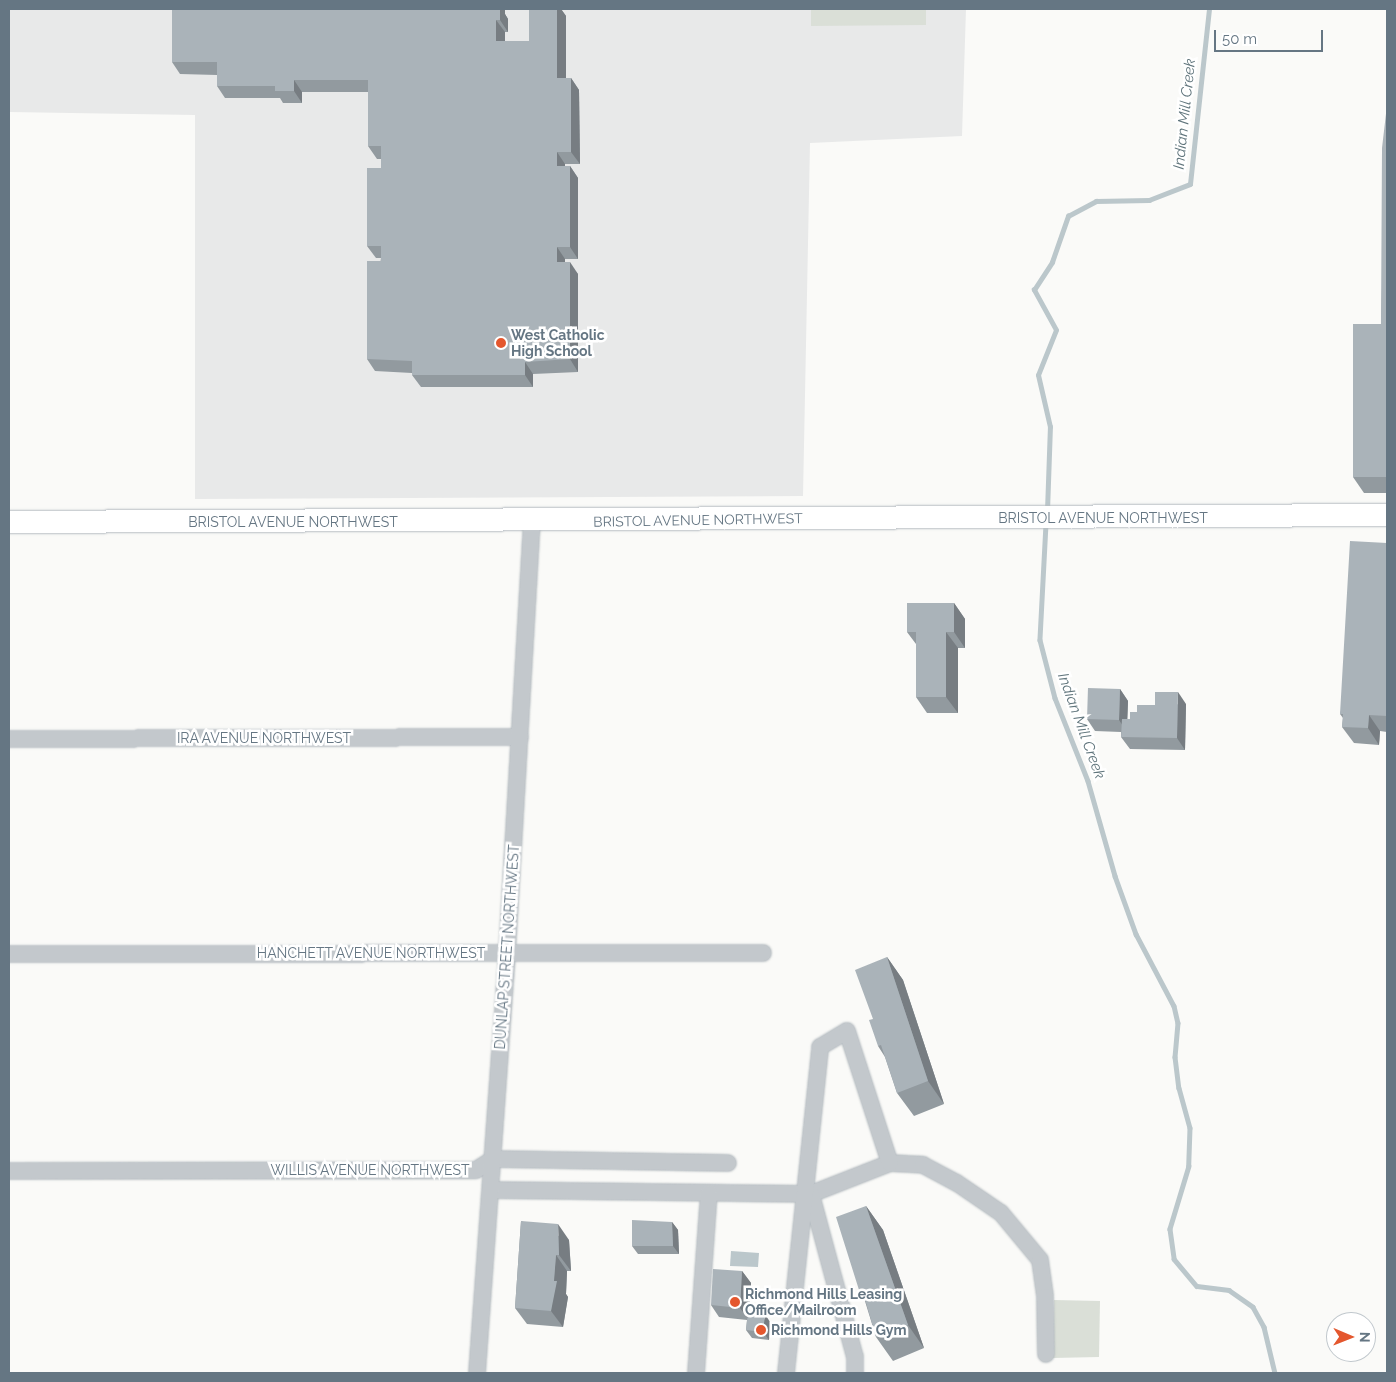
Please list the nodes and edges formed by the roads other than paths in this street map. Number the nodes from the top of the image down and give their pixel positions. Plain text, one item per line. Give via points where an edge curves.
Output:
1 (1387, 515) edge
2 (532, 521) junction
3 (9, 522) edge
4 (520, 737) junction
5 (9, 739) edge
6 (507, 953) junction
7 (763, 953) dead end
8 (9, 954) edge
9 (493, 1159) junction
10 (728, 1163) dead end
11 (890, 1163) junction
12 (9, 1170) edge
13 (491, 1190) junction
14 (709, 1193) junction
15 (807, 1194) junction
16 (1046, 1354) dead end
17 (477, 1373) edge
18 (696, 1373) edge
19 (786, 1373) edge
20 (856, 1373) edge

1 - 2 street, BRISTOL AVENUE NORTHWEST
2 - 3 street, BRISTOL AVENUE NORTHWEST
2 - 4 street, DUNLAP STREET NORTHWEST
4 - 5 street, IRA AVENUE NORTHWEST
4 - 6 street, DUNLAP STREET NORTHWEST
6 - 7 street, HANCHETT AVENUE NORTHWEST
6 - 8 street, HANCHETT AVENUE NORTHWEST
6 - 9 street, DUNLAP STREET NORTHWEST
9 - 10 street, WILLIS AVENUE NORTHWEST
9 - 12 street, WILLIS AVENUE NORTHWEST via 476,1170
9 - 13 street, DUNLAP STREET NORTHWEST
11 - 15 street
11 - 15 street via 847,1032 820,1047
11 - 16 street via 923,1166 957,1183 1001,1213 1020,1232 1040,1260 1045,1297
13 - 14 street
13 - 17 street, DUNLAP STREET NORTHWEST
14 - 15 street
14 - 18 street
15 - 19 street
15 - 20 street via 855,1356

